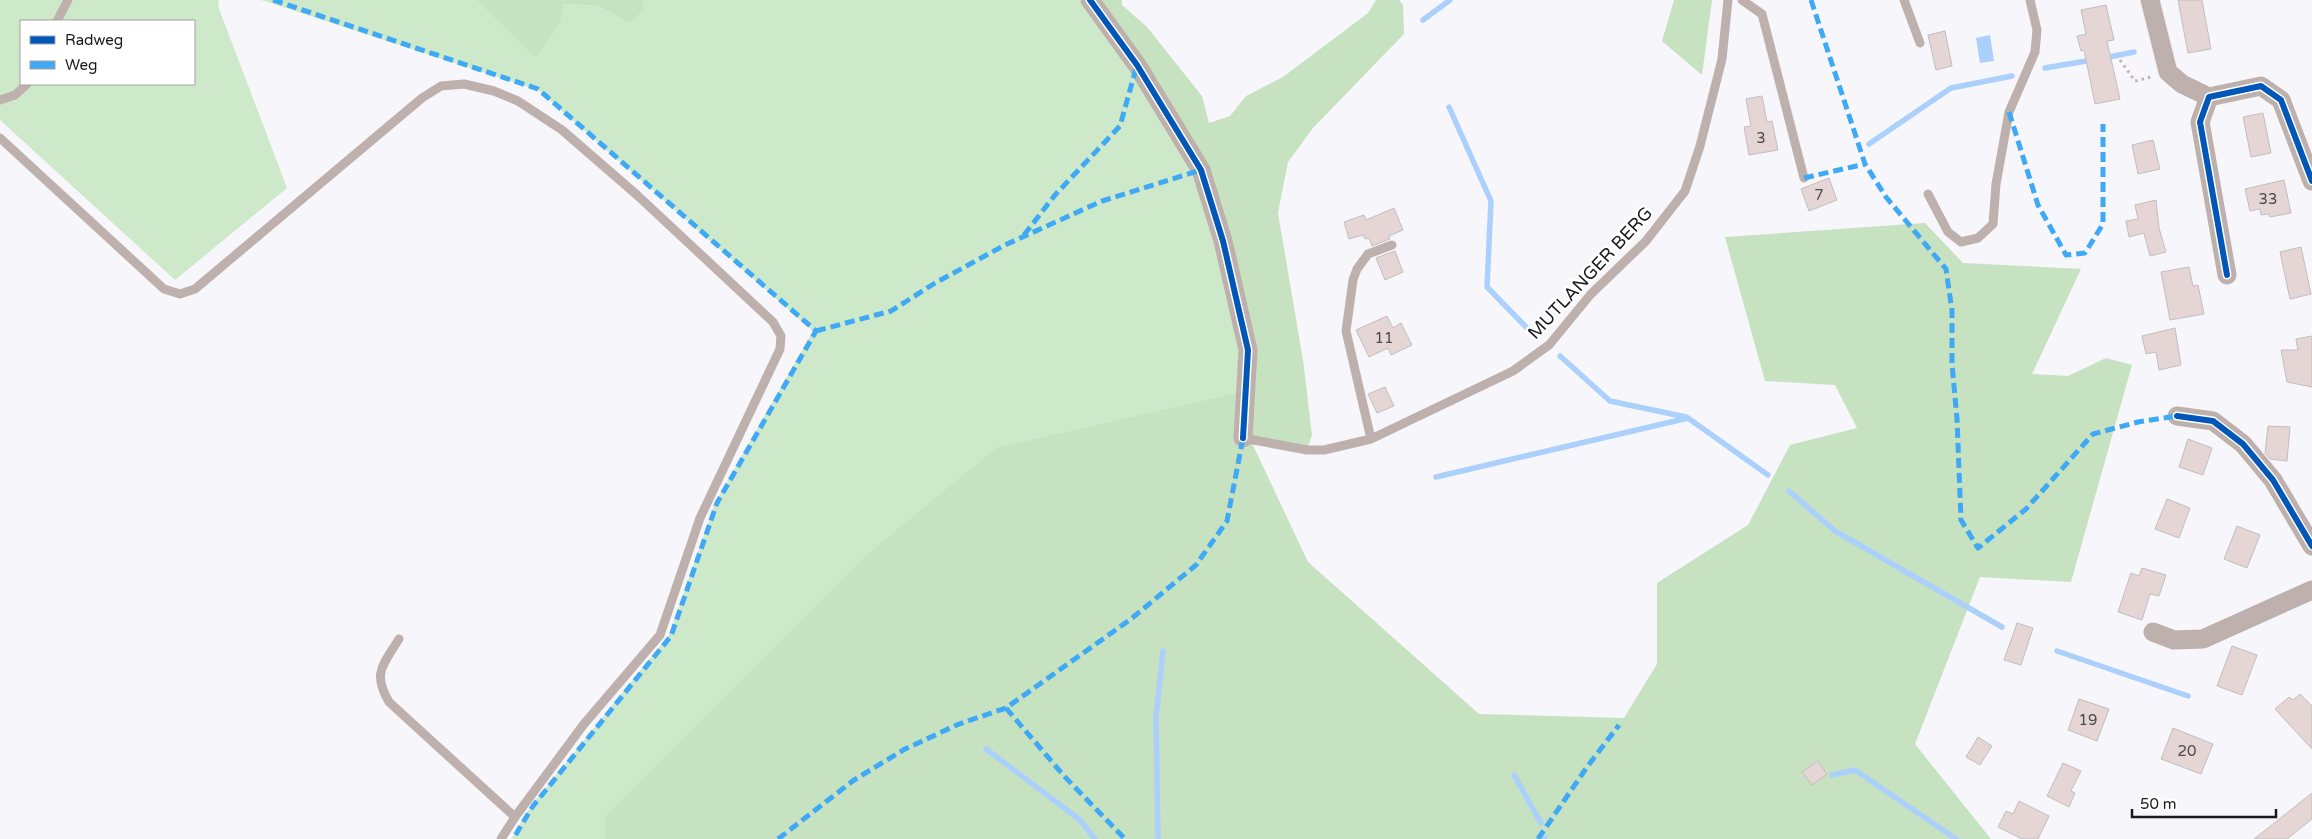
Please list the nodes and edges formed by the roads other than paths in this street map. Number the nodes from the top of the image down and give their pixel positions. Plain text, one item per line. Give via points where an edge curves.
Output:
1 (68, 0) edge
2 (1090, 0) edge
3 (1728, 0) edge
4 (1742, 0) edge
5 (1904, 0) edge
6 (2030, 0) edge
7 (2150, 0) edge
8 (58, 20) edge
9 (1920, 43) dead end
10 (26, 85) edge
11 (2209, 97) junction
12 (0, 100) edge
13 (0, 138) edge
14 (1804, 178) dead end
15 (2312, 181) edge
16 (1928, 194) dead end
17 (1392, 245) dead end
18 (2227, 275) dead end
19 (2177, 416) dead end
20 (1243, 438) joint
21 (1371, 439) junction
22 (2312, 546) edge
23 (2312, 590) edge
24 (2153, 632) dead end
25 (399, 640) dead end
26 (515, 817) junction
27 (501, 839) edge

1 - 8 lane
2 - 20 street via 1137,64 1201,170 1223,240 1248,350
3 - 21 lane, MUTLANGER BERG via 1722,59 1685,191 1646,241 1591,294 1549,345 1513,371
4 - 14 lane via 1762,14
5 - 9 lane
6 - 16 lane via 2037,30 2036,52 2009,112 1996,184 1993,224 1978,238 1961,242 1948,232
7 - 11 street via 2168,72 2182,84
10 - 12 lane via 15,95
11 - 15 street via 2261,86 2281,100
11 - 18 street via 2200,122
13 - 26 lane via 164,289 180,294 195,289 422,98 441,86 464,84 494,91 518,101 562,130 773,322 782,336 780,349 700,518 660,635 584,724
17 - 21 lane via 1368,254 1357,269 1346,331
19 - 22 street via 2213,421 2243,444 2273,480
20 - 21 lane, MUTLANGER BERG via 1308,450 1324,450
23 - 24 street via 2202,639 2174,640
25 - 26 lane via 381,668 379,685 389,702
26 - 27 lane

